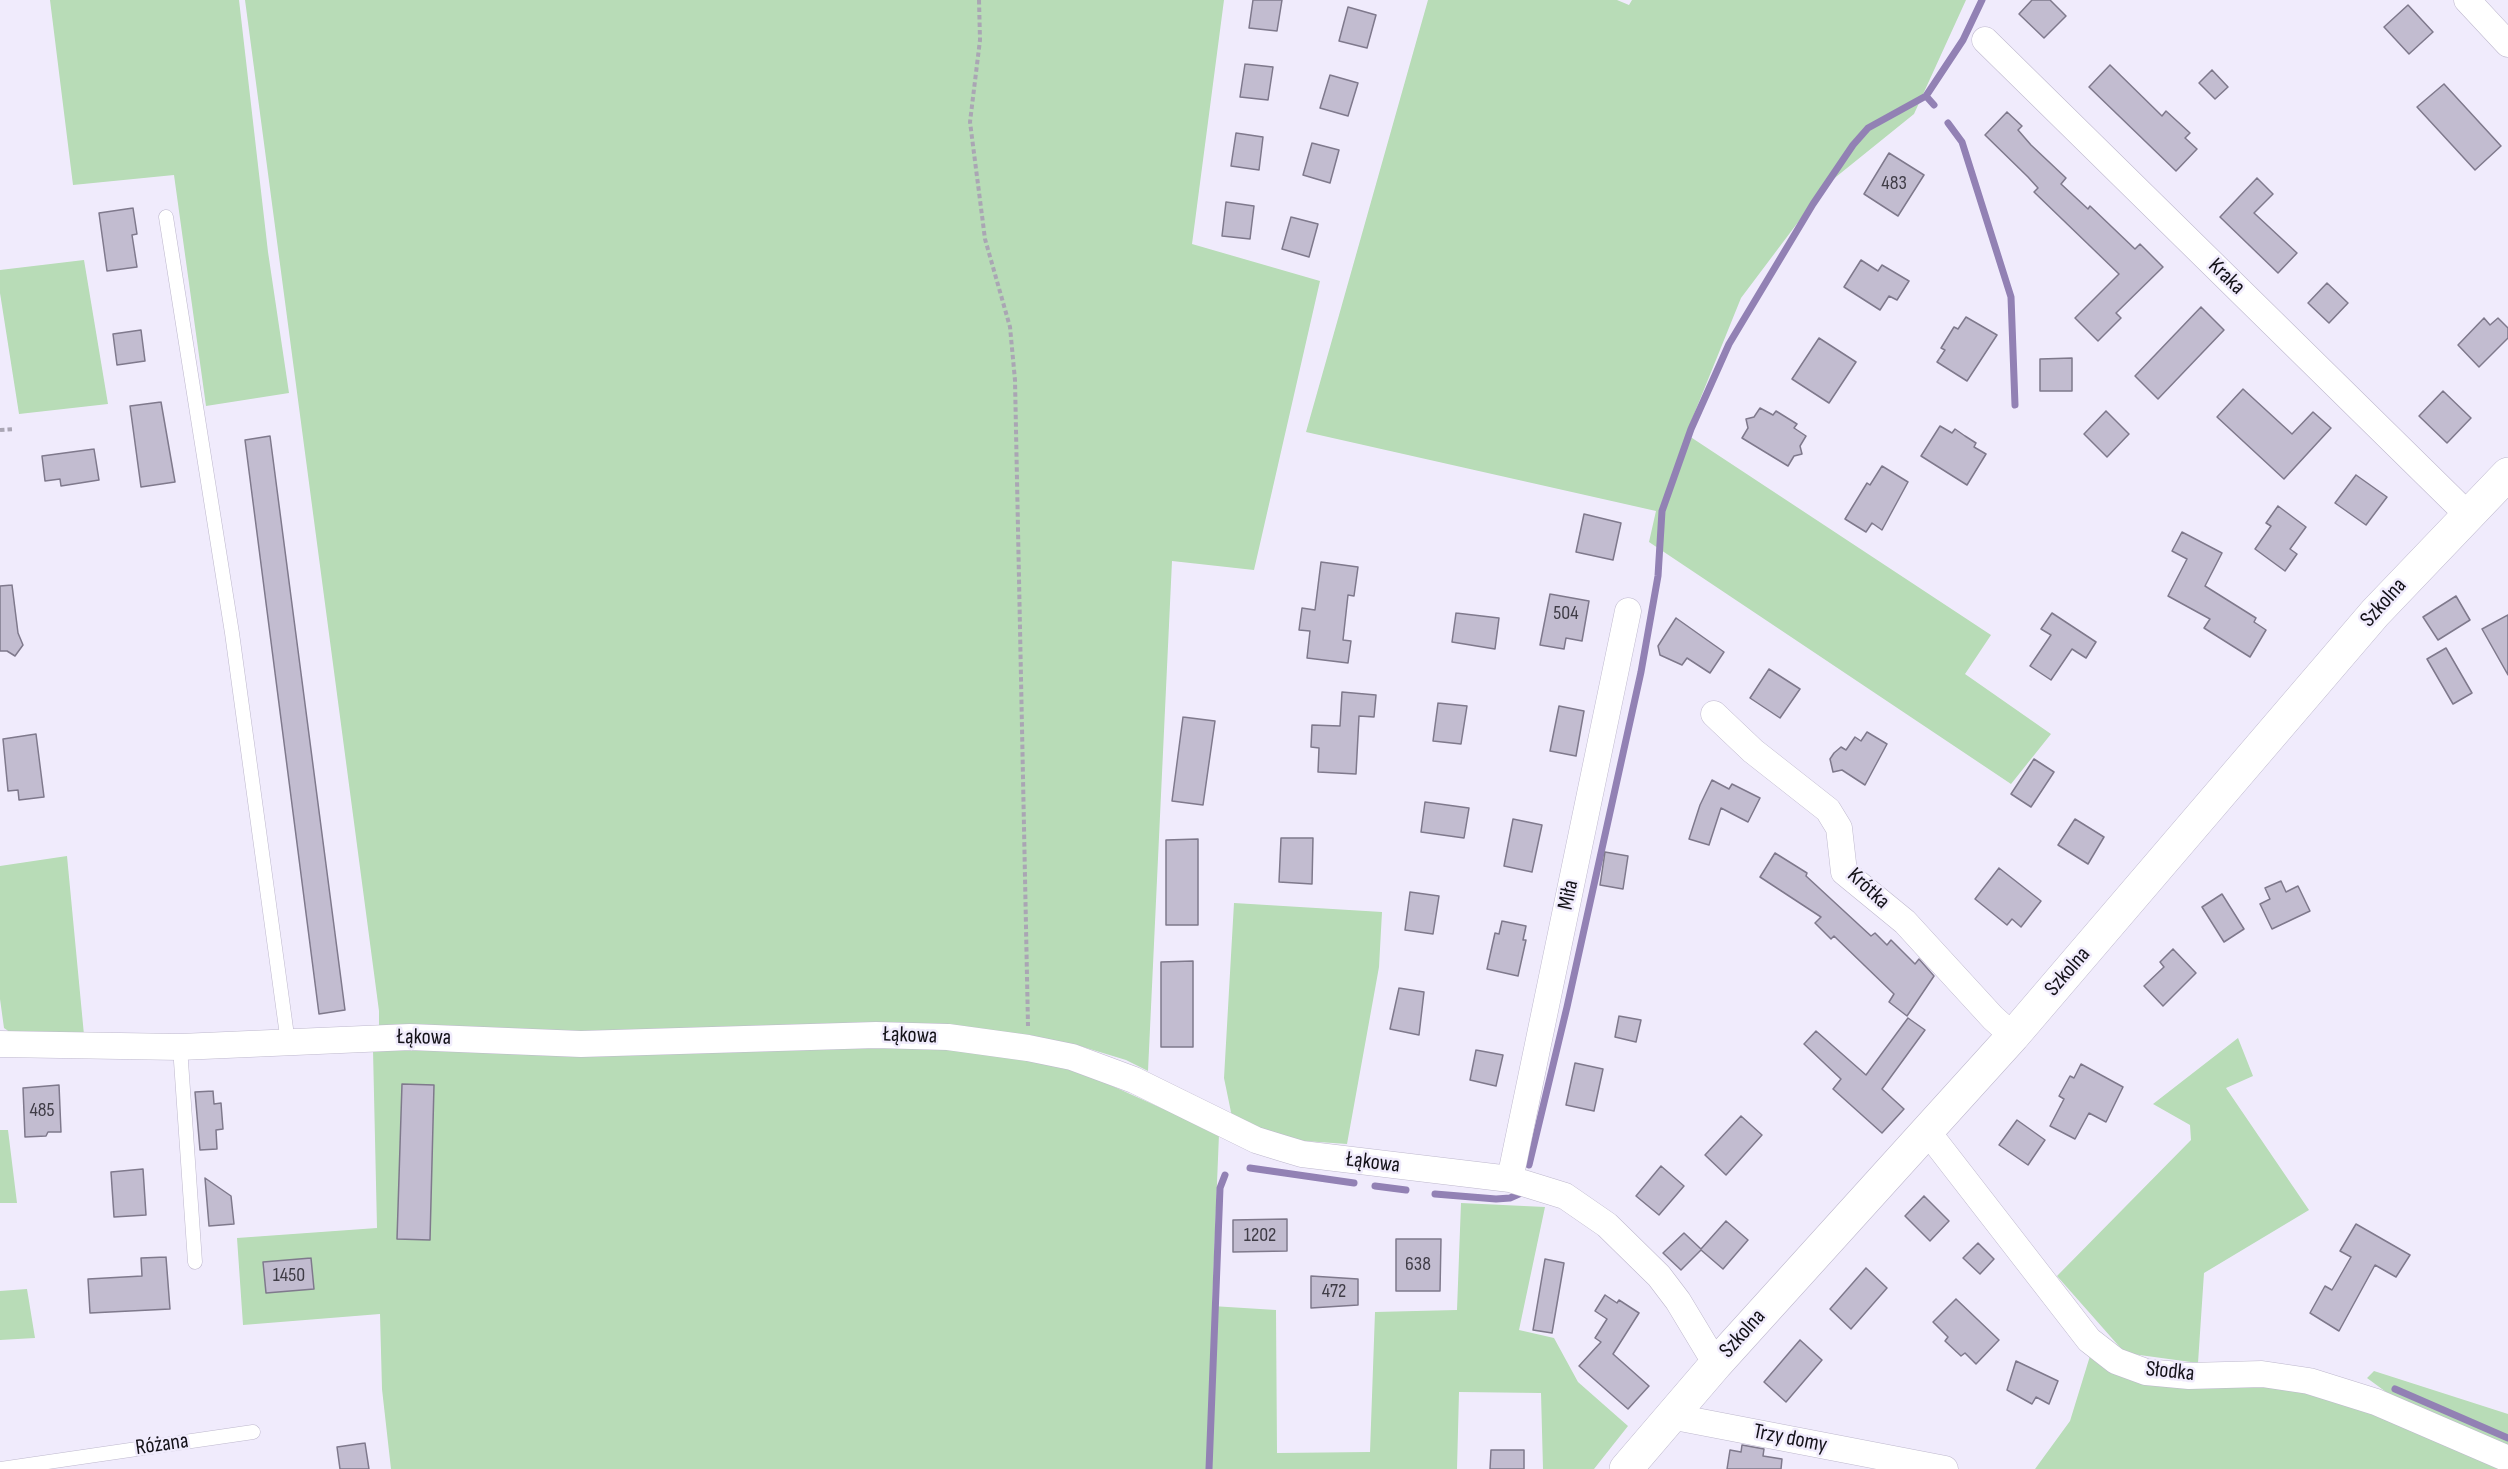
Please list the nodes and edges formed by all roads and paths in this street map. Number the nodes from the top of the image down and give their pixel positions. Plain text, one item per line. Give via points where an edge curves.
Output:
1 (979, 0) edge
2 (2467, 0) edge
3 (1985, 40) dead end
4 (2508, 44) edge
5 (166, 217) dead end
6 (14, 429) dead end
7 (0, 430) edge
8 (2508, 474) edge
9 (2468, 514) junction
10 (1628, 611) dead end
11 (1714, 714) dead end
12 (2013, 1036) junction
13 (288, 1043) junction
14 (0, 1044) edge
15 (180, 1047) junction
16 (1028, 1048) junction
17 (1927, 1131) junction
18 (1510, 1179) junction
19 (195, 1262) dead end
20 (1716, 1364) junction
21 (1670, 1416) junction
22 (253, 1432) dead end
23 (2508, 1459) edge
24 (0, 1469) edge
25 (1626, 1469) edge
26 (1946, 1469) edge

1 - 16 path via 980,40 970,122 985,238 1010,327 1015,380
2 - 4 street
3 - 9 street, Kraka
5 - 13 lane via 232,633
6 - 7 path
8 - 9 street, Szkolna
9 - 12 street, Szkolna via 2368,621
10 - 18 street, Miła
11 - 12 street, Krótka via 1753,751 1828,810 1839,828 1844,872 1905,922
12 - 17 street, Szkolna
13 - 15 street, Łąkowa
13 - 16 street, Łąkowa via 410,1036 669,1043 876,1035 948,1037
14 - 15 street, Łąkowa
15 - 19 lane
16 - 18 street, Łąkowa via 1114,1072 1256,1140 1302,1154
17 - 20 street, Szkolna
17 - 23 street, Słodka via 2089,1340 2116,1361 2146,1372 2189,1376 2262,1374 2308,1381 2376,1402
18 - 20 street, Łąkowa via 1566,1196 1607,1225 1659,1276
20 - 21 street, Szkolna
21 - 25 street, Szkolna
21 - 26 street, Trzy domy
22 - 24 lane, Różana

